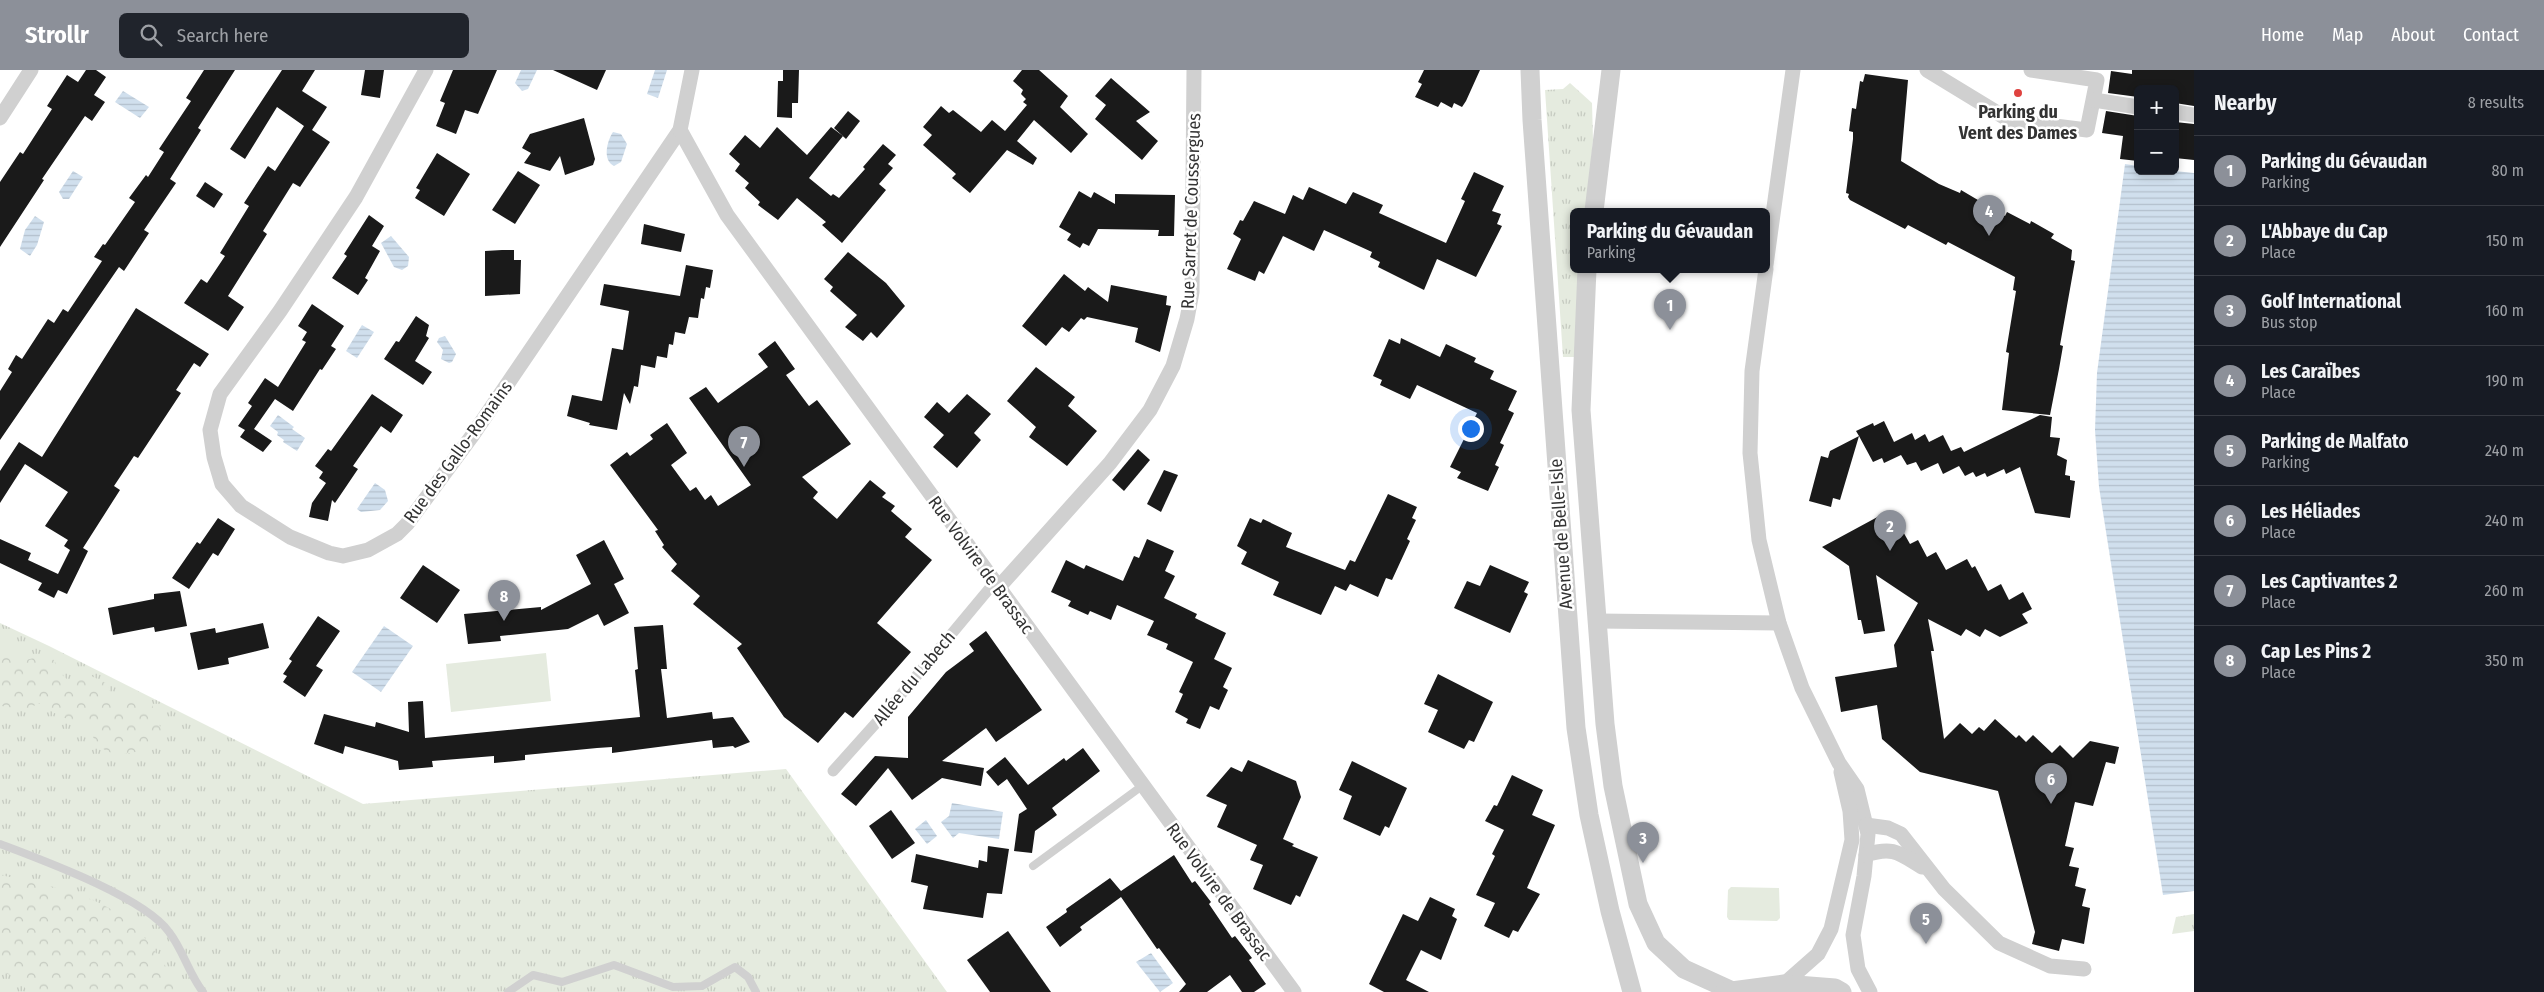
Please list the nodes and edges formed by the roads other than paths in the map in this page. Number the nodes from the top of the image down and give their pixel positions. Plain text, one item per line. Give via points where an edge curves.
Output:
1 (30, 70) edge
2 (426, 70) edge
3 (692, 70) edge
4 (1194, 70) edge
5 (1530, 70) edge
6 (1610, 70) edge
7 (1793, 70) edge
8 (1926, 70) edge
9 (2031, 70) edge
10 (2094, 100) junction
11 (2134, 106) edge
12 (2179, 113) edge
13 (2194, 115) edge
14 (0, 118) edge
15 (680, 130) junction
16 (1594, 208) edge
17 (1770, 238) edge
18 (1587, 273) edge
19 (1765, 273) edge
20 (996, 585) junction
21 (1597, 621) junction
22 (1779, 624) junction
23 (1839, 763) junction
24 (833, 771) dead end
25 (1142, 786) junction
26 (1866, 825) junction
27 (0, 844) edge
28 (1866, 855) junction
29 (1033, 866) dead end
30 (1930, 872) junction
31 (2084, 969) dead end
32 (1784, 984) junction
33 (1727, 991) edge
34 (203, 992) edge
35 (508, 992) edge
36 (756, 992) edge
37 (1294, 992) edge
38 (1632, 992) edge
39 (1842, 992) edge
40 (1870, 992) edge

1 - 14 street
2 - 15 street, Rue des Gallo-Romains via 356,197 220,394 210,430 222,484 241,506 290,537 330,553 343,556 368,550 397,534 407,524 472,436
3 - 15 street, Rue des Gallo-Romains
4 - 20 street, Rue Sarret de Coussergues via 1192,292 1173,366 1150,410 1110,463
5 - 38 street, Avenue de Belle-Isle via 1575,719 1589,815
6 - 16 street
7 - 17 street
8 - 10 street via 2009,120 2087,130
9 - 10 street via 2097,80
10 - 11 street
12 - 13 street
15 - 20 street, Rue Volvire de Brassac via 727,215
18 - 21 street, Avenue de Belle-Isle via 1581,410
19 - 22 street via 1752,371 1750,453 1759,540
20 - 24 street, Allée du Labech
20 - 25 street, Rue Volvire de Brassac
21 - 22 street
21 - 33 street, Avenue de Belle-Isle via 1613,786 1638,904 1656,943 1684,969
22 - 23 street via 1802,688
23 - 26 street via 1857,790
23 - 32 street via 1850,811 1852,840 1831,930 1818,954
25 - 29 lane
25 - 37 street, Rue Volvire de Brassac
26 - 28 street
26 - 30 street via 1888,828 1900,834
27 - 34 lane via 51,863 144,907 169,931
28 - 30 street via 1882,850 1897,851
28 - 40 street via 1853,935 1858,969
30 - 31 street via 1971,918 1999,943 2050,966
32 - 33 street
32 - 39 street via 1835,988
35 - 36 lane via 533,975 562,982 614,965 673,987 702,986 735,967 748,977

